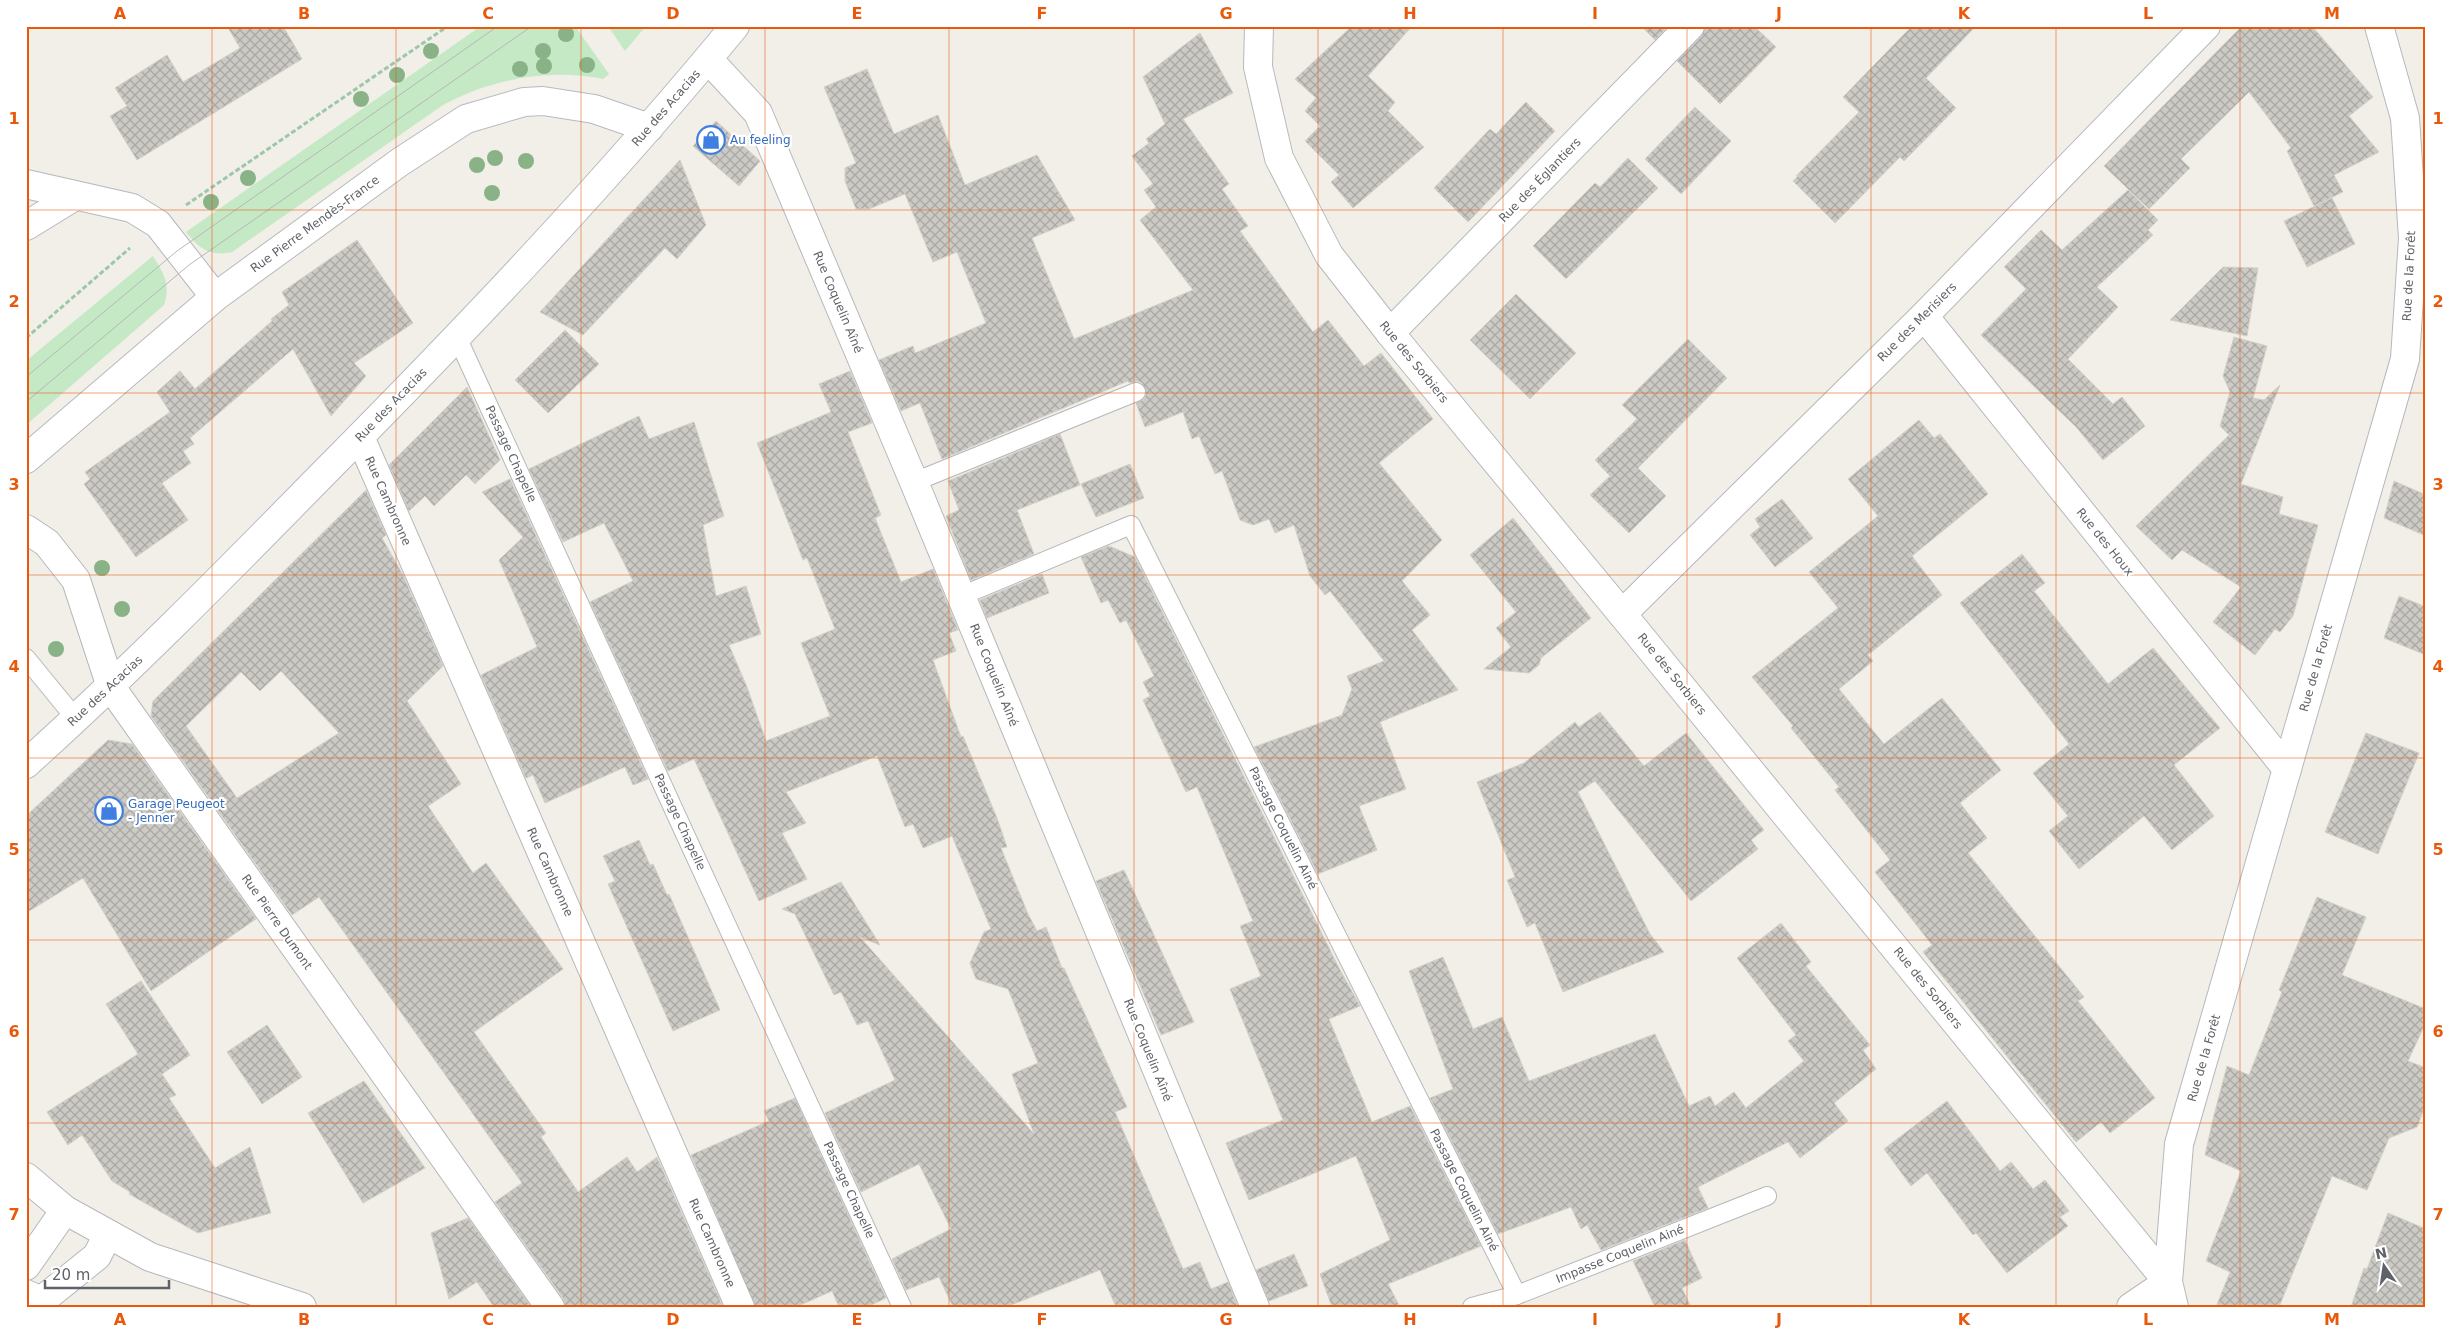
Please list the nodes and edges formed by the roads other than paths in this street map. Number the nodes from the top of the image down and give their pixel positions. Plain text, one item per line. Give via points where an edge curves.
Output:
1 (735, 26) edge
2 (1259, 26) edge
3 (1690, 26) edge
4 (2206, 26) edge
5 (2379, 26) edge
6 (708, 59) junction
7 (649, 128) junction
8 (26, 184) edge
9 (75, 196) junction
10 (26, 226) edge
11 (215, 297) junction
12 (1924, 316) junction
13 (1390, 333) junction
14 (457, 337) junction
15 (2415, 351) edge
16 (1136, 392) dead end
17 (360, 437) junction
18 (26, 459) edge
19 (914, 482) junction
20 (26, 529) edge
21 (961, 596) junction
22 (1622, 614) junction
23 (26, 658) edge
24 (111, 688) junction
25 (76, 719) junction
26 (26, 764) edge
27 (2287, 768) junction
28 (26, 1177) edge
29 (1767, 1196) dead end
30 (65, 1210) junction
31 (108, 1234) junction
32 (27, 1263) edge
33 (26, 1294) edge
34 (2171, 1294) edge
35 (1517, 1295) junction
36 (302, 1307) edge
37 (550, 1307) edge
38 (740, 1307) edge
39 (902, 1307) edge
40 (1255, 1307) edge
41 (1472, 1307) edge
42 (2131, 1307) edge

1 - 6 street, Rue des Acacias
2 - 13 street, Rue des Sorbiers via 1258,67 1279,158 1329,255
3 - 13 street, Rue des Églantiers
4 - 12 street, Rue des Merisiers
5 - 15 street, Rue de la Forêt via 2405,118 2413,238
6 - 7 street, Rue des Acacias
6 - 19 street, Rue Coquelin Aîné via 758,113
7 - 11 street, Rue Pierre Mendès-France via 594,109 543,101 524,102 466,119 400,162
7 - 14 street, Rue des Acacias via 569,220
8 - 9 street
9 - 10 street
9 - 11 street via 132,208 158,224
11 - 18 street, Rue Pierre Mendès-France
12 - 22 street, Rue des Merisiers
12 - 27 street, Rue des Houx
13 - 22 street, Rue des Sorbiers
14 - 17 street, Rue des Acacias
14 - 39 lane, Passage Chapelle
15 - 27 street, Rue de la Forêt
16 - 19 lane
17 - 24 street, Rue des Acacias
17 - 38 street, Rue Cambronne
19 - 21 street, Rue Coquelin Aîné
20 - 24 street, Rue Pierre Dumont via 47,543 76,580
21 - 35 lane, Passage Coquelin Ainé via 1131,525
21 - 40 street, Rue Coquelin Aîné
22 - 34 street, Rue des Sorbiers
23 - 25 lane
24 - 25 street, Rue des Acacias
24 - 37 street, Rue Pierre Dumont
25 - 26 street, Rue des Acacias
27 - 34 street, Rue de la Forêt via 2179,1144
28 - 30 street
29 - 35 lane, Impasse Coquelin Ainé
30 - 31 street
30 - 32 street
31 - 33 street via 97,1256 41,1301
31 - 36 street via 150,1257
34 - 42 street
35 - 41 lane, Impasse Coquelin Ainé

